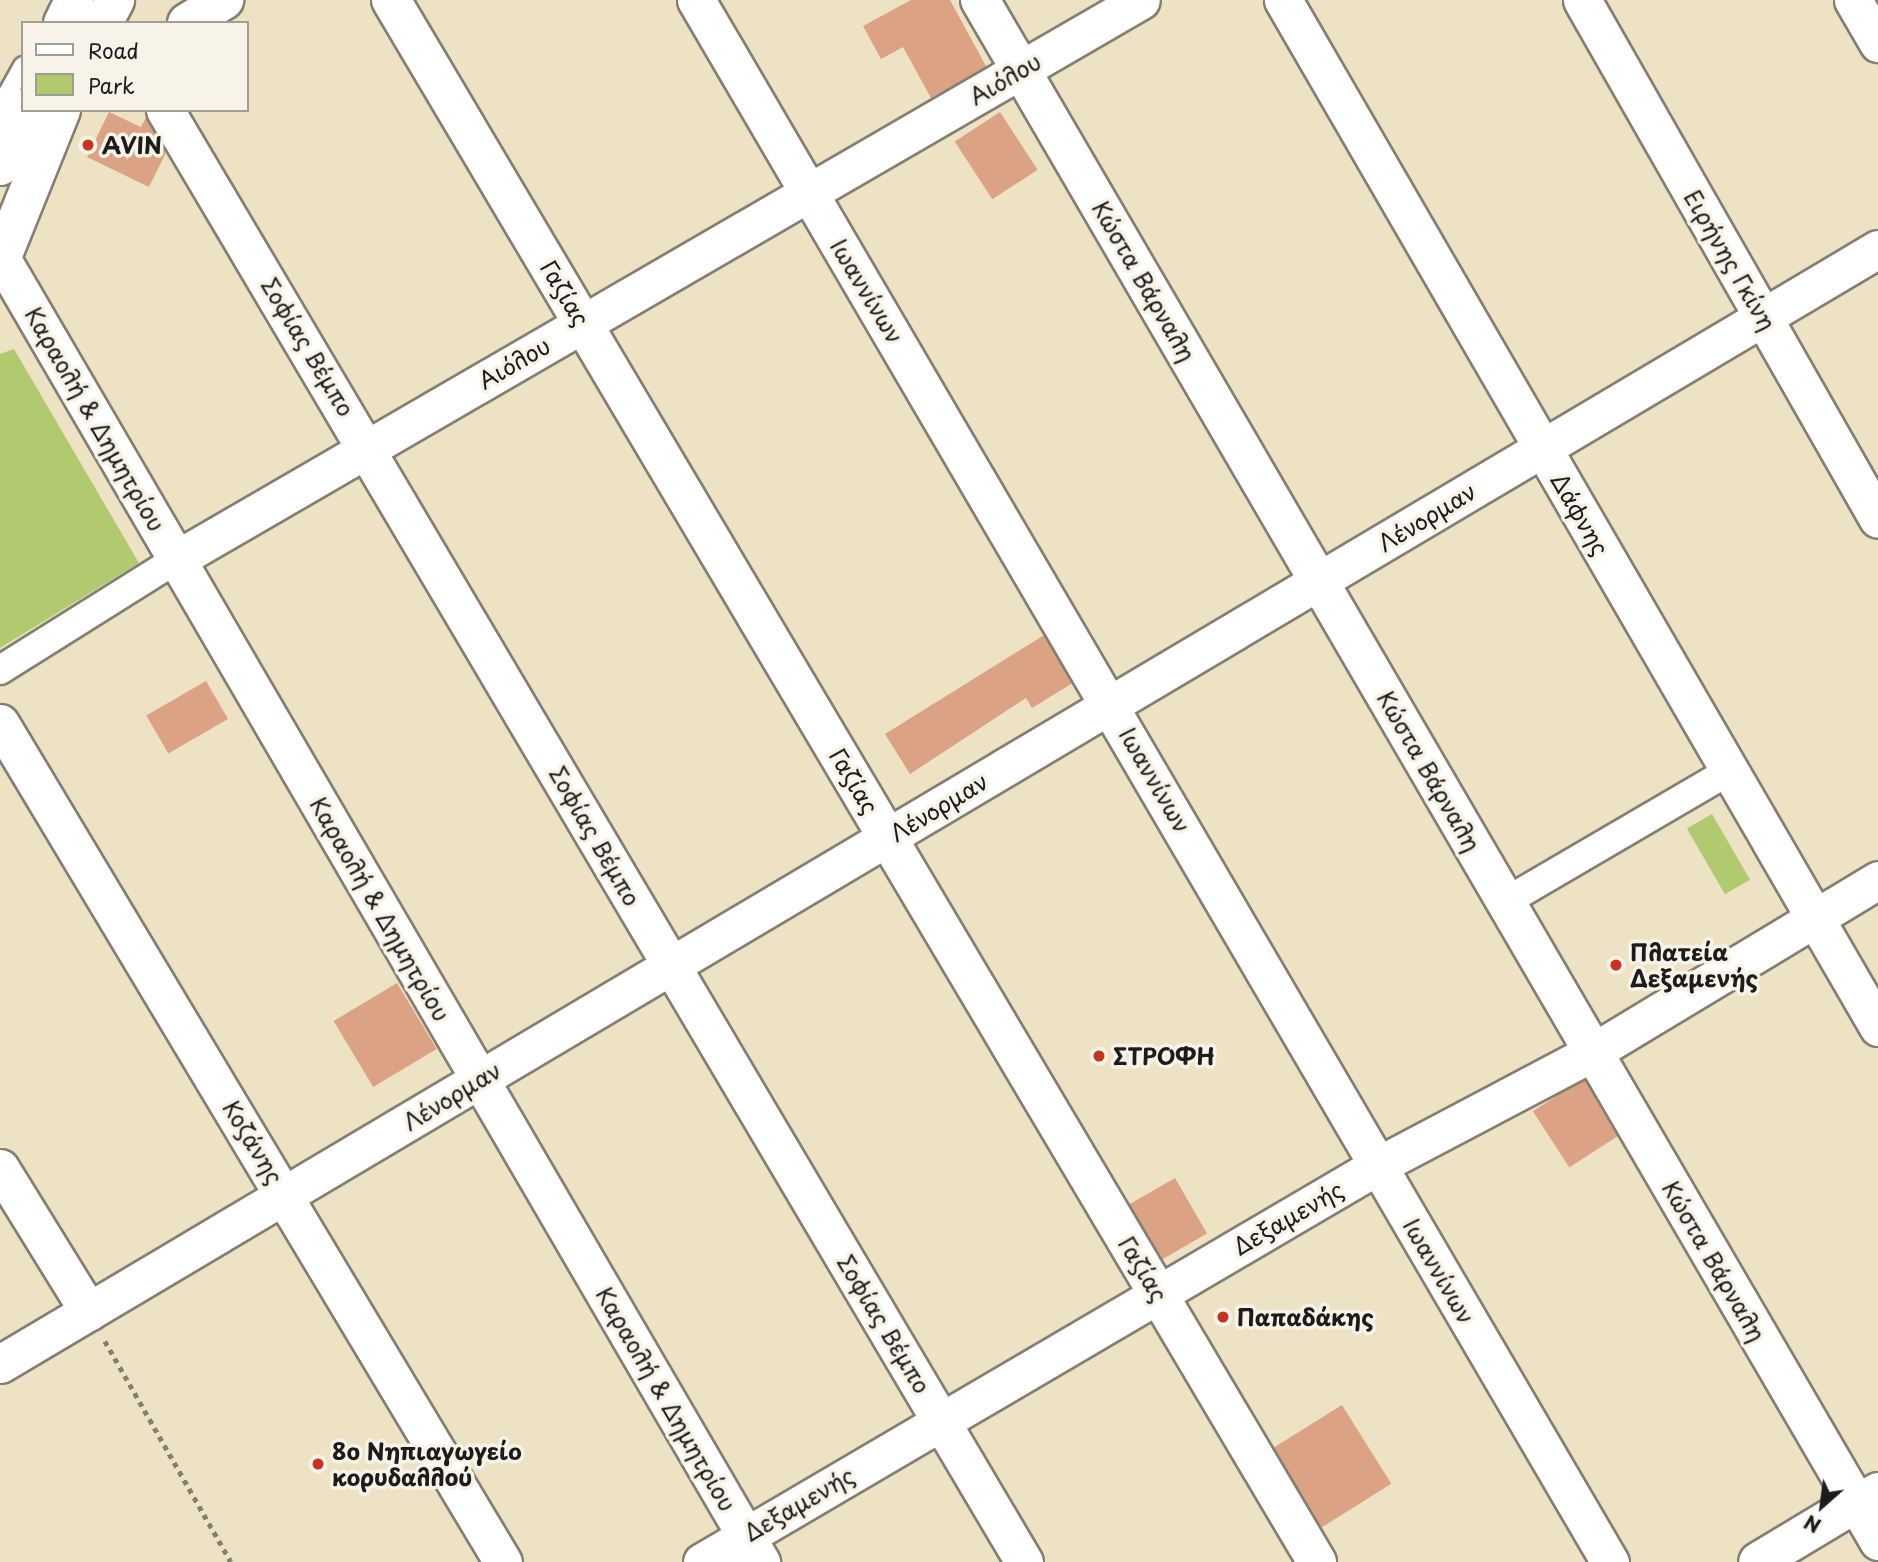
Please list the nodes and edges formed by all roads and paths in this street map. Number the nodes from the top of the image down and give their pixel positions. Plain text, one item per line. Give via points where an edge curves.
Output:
1 (74, 0) edge
2 (115, 0) edge
3 (224, 0) edge
4 (391, 0) edge
5 (696, 0) edge
6 (980, 0) edge
7 (1141, 0) edge
8 (1283, 0) edge
9 (1582, 0) edge
10 (1853, 0) edge
11 (64, 21) edge
12 (104, 21) edge
13 (190, 21) edge
14 (1878, 43) edge
15 (21, 70) edge
16 (1021, 70) junction
17 (10, 95) edge
18 (0, 107) edge
19 (60, 112) edge
20 (166, 112) edge
21 (3, 147) edge
22 (809, 193) junction
23 (1878, 249) edge
24 (0, 259) edge
25 (1763, 317) junction
26 (583, 324) junction
27 (368, 448) junction
28 (1542, 448) junction
29 (1878, 520) edge
30 (177, 559) junction
31 (1319, 581) junction
32 (0, 670) edge
33 (1111, 705) junction
34 (0, 723) edge
35 (1729, 771) junction
36 (887, 838) junction
37 (1878, 880) edge
38 (1506, 902) junction
39 (1815, 919) junction
40 (672, 965) junction
41 (1878, 1027) edge
42 (1593, 1052) junction
43 (480, 1080) junction
44 (1377, 1166) junction
45 (0, 1168) edge
46 (285, 1195) junction
47 (1158, 1294) junction
48 (89, 1312) junction
49 (0, 1364) edge
50 (941, 1421) junction
51 (1867, 1497) edge
52 (1878, 1541) edge
53 (753, 1549) edge
54 (231, 1562) edge
55 (503, 1562) edge
56 (702, 1562) edge
57 (1024, 1562) edge
58 (1317, 1562) edge
59 (1610, 1562) edge
60 (1758, 1562) edge

1 - 11 street
2 - 12 street
3 - 13 street
4 - 26 street, Γαζίας
5 - 22 street, Ιωαννίνων
6 - 16 street, Κώστα Βάρναλη
7 - 16 street, Αιόλου
8 - 28 street, Δάφνης
9 - 25 street, Ειρήνης Γκίνη
10 - 14 street
15 - 17 lane
16 - 22 street, Αιόλου
16 - 31 street, Κώστα Βάρναλη
17 - 18 lane
17 - 21 street
19 - 24 street
20 - 27 street, Σοφίας Βέμπο
22 - 26 street, Αιόλου
22 - 33 street, Ιωαννίνων
23 - 25 street, Λένορμαν
24 - 30 street, Καραολή & Δημητρίου
25 - 28 street, Λένορμαν
25 - 29 street, Ειρήνης Γκίνη
26 - 27 street, Αιόλου
26 - 36 street, Γαζίας
27 - 30 street, Αιόλου
27 - 40 street, Σοφίας Βέμπο
28 - 31 street, Λένορμαν
28 - 35 street, Δάφνης
30 - 32 street, Αιόλου
30 - 43 street, Καραολή & Δημητρίου
31 - 33 street, Λένορμαν
31 - 38 street, Κώστα Βάρναλη
33 - 36 street, Λένορμαν
33 - 44 street, Ιωαννίνων
34 - 46 street, Κοζάνης
35 - 38 street
35 - 39 street, Δάφνης
36 - 40 street, Λένορμαν
36 - 47 street, Γαζίας
37 - 39 street, Δεξαμενής
38 - 42 street, Κώστα Βάρναλη
39 - 41 street, Δάφνης
39 - 42 street, Δεξαμενής
40 - 43 street, Λένορμαν
40 - 50 street, Σοφίας Βέμπο
42 - 44 street, Δεξαμενής
42 - 51 street, Κώστα Βάρναλη
43 - 46 street, Λένορμαν
43 - 53 street, Καραολή & Δημητρίου
44 - 47 street, Δεξαμενής
44 - 59 street, Ιωαννίνων
45 - 48 street
46 - 48 street, Λένορμαν
46 - 55 street, Κοζάνης
47 - 50 street, Δεξαμενής
47 - 58 street, Γαζίας
48 - 49 street, Λένορμαν
48 - 54 path
50 - 53 street, Δεξαμενής
50 - 57 street, Σοφίας Βέμπο
51 - 52 street, Κώστα Βάρναλη
51 - 60 street
53 - 56 street, Δεξαμενής

